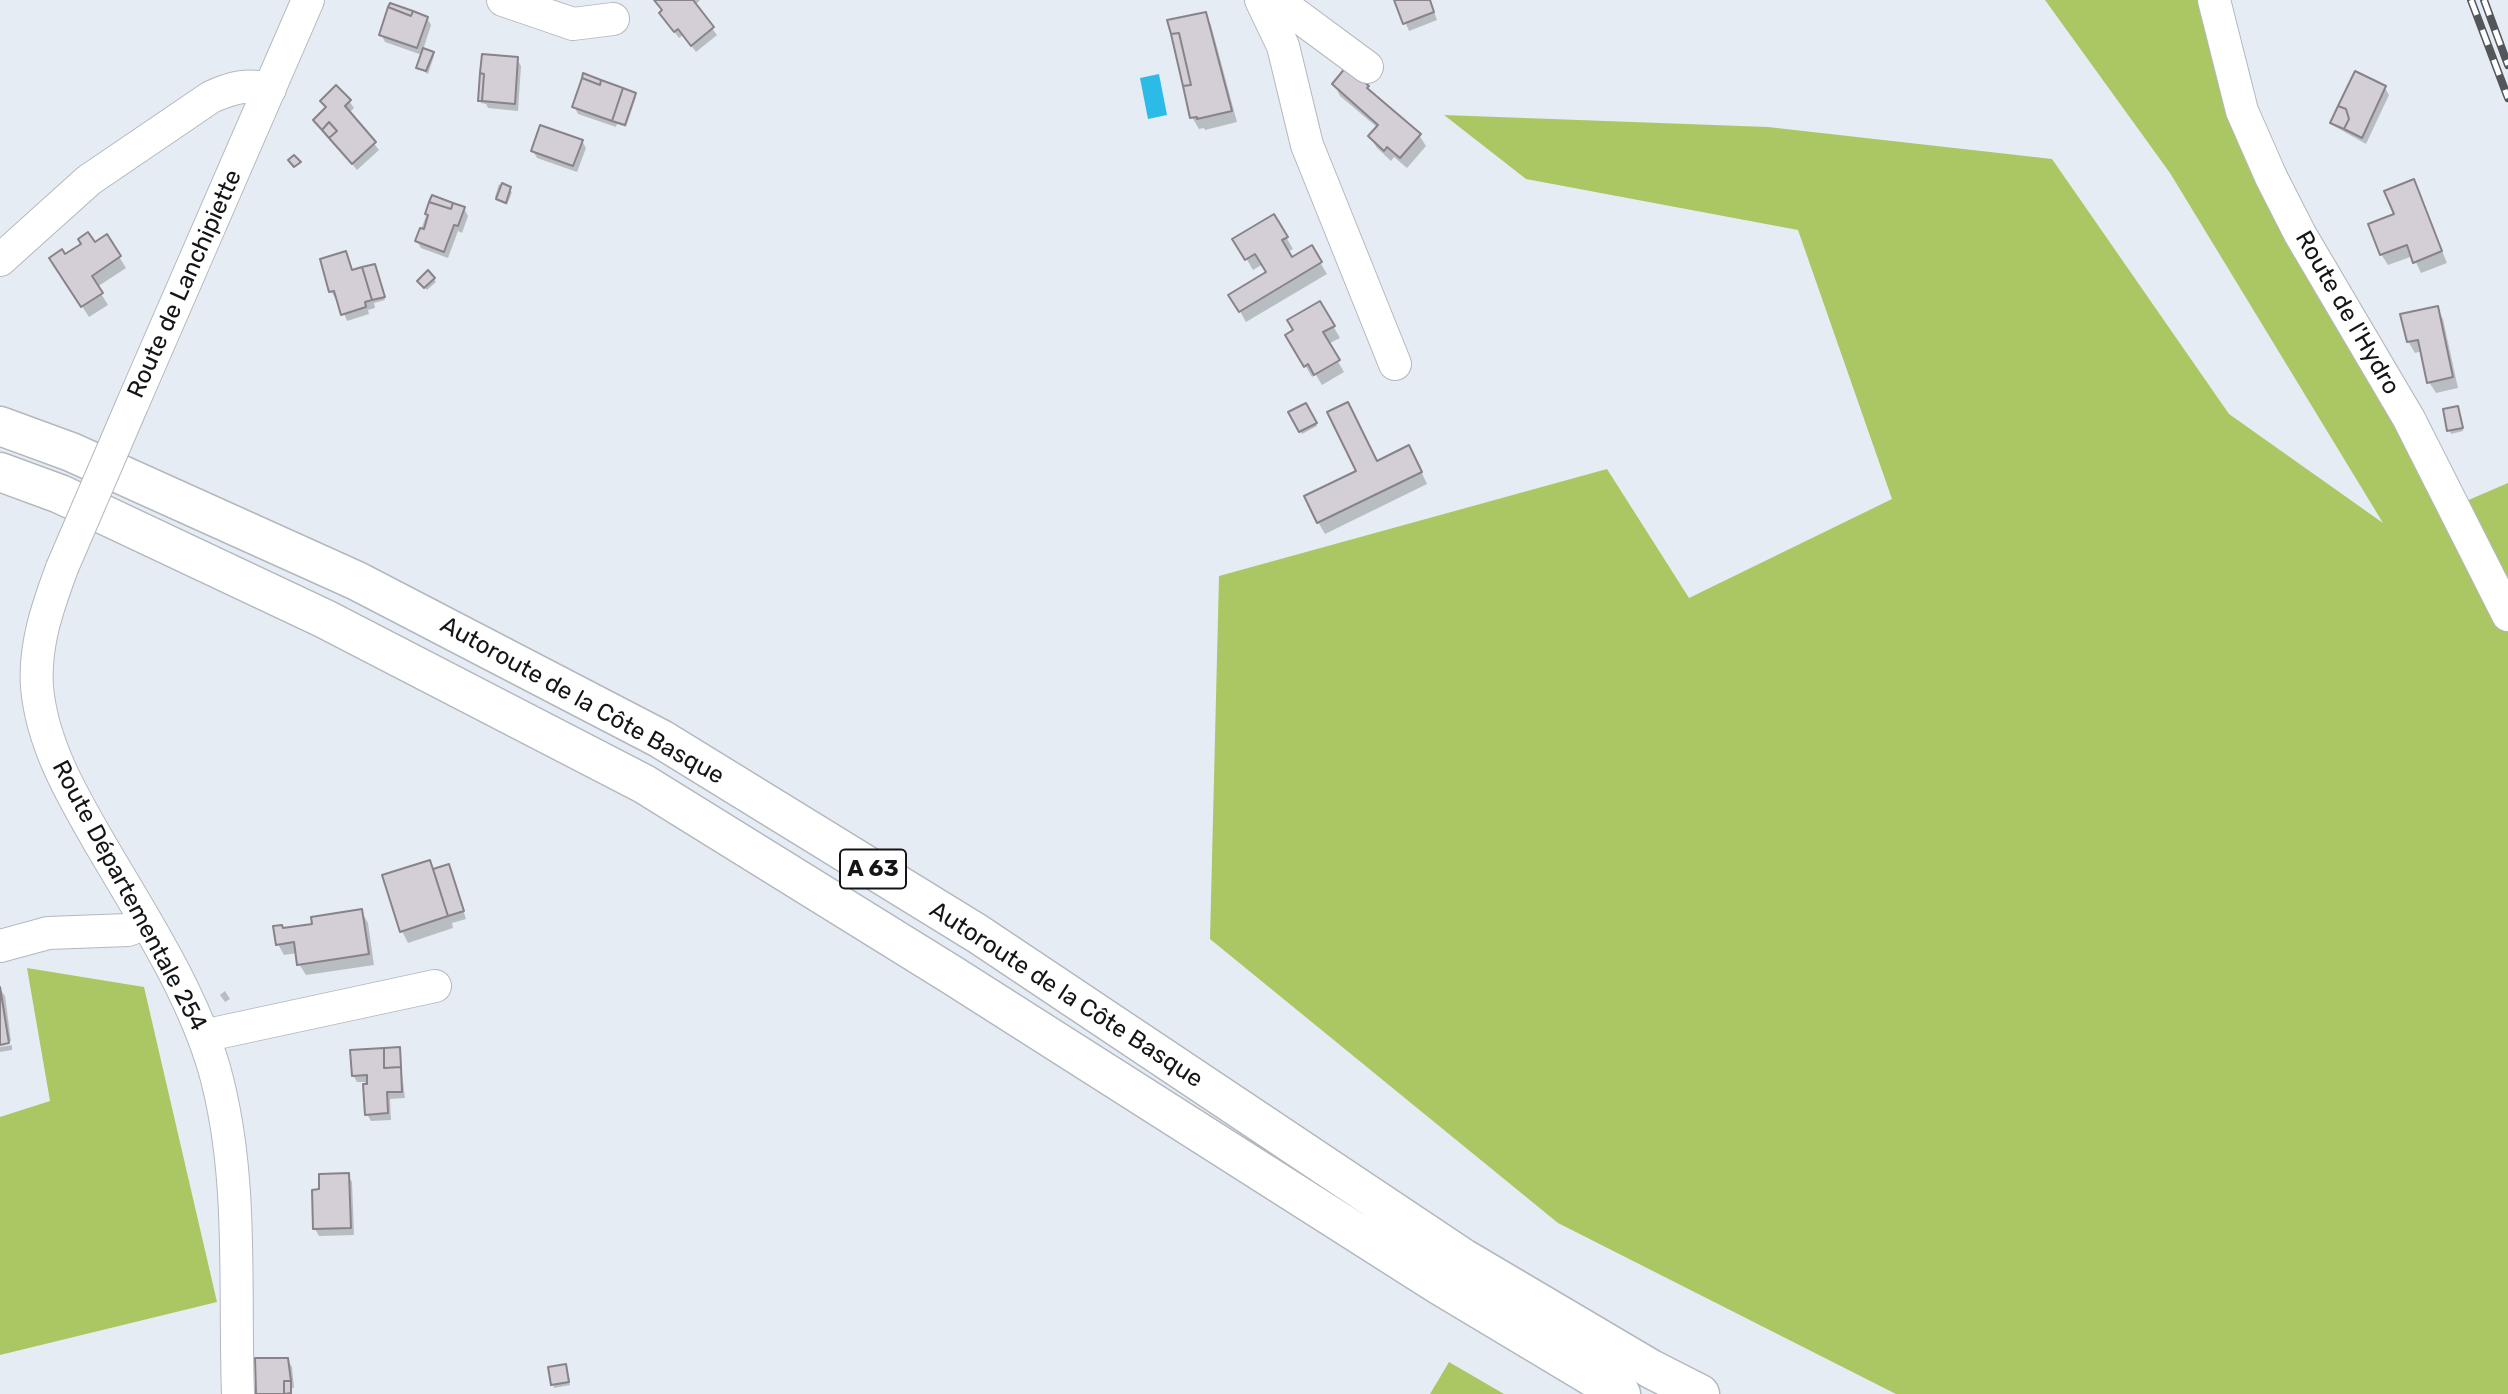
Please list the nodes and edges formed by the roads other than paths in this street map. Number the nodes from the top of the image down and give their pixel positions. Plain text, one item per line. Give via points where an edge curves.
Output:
1 (307, 0) edge
2 (503, 0) edge
3 (1261, 0) edge
4 (1271, 0) edge
5 (2214, 0) edge
6 (613, 19) dead end
7 (1367, 67) dead end
8 (270, 89) junction
9 (0, 260) edge
10 (1395, 364) dead end
11 (0, 426) edge
12 (0, 472) edge
13 (62, 569) joint
14 (2508, 615) edge
15 (146, 923) junction
16 (0, 946) edge
17 (435, 986) dead end
18 (203, 1036) junction
19 (238, 1394) edge
20 (1621, 1394) edge
21 (1700, 1394) edge

1 - 8 street, Route de Lanchipiette
2 - 6 street via 573,24
3 - 10 street via 1283,46 1307,145
4 - 7 street
5 - 14 street, Route de l'Hydro via 2242,111 2271,177 2409,419
8 - 9 street via 233,87 211,97 89,180
8 - 13 street, Route de Lanchipiette, bridge
11 - 21 highway, Autoroute de la Côte Basque / A 63 via 71,452 357,581 661,739 978,934 1463,1258
12 - 20 highway, Autoroute de la Côte Basque / A 63 via 60,494 325,619 644,784 1439,1285
13 - 15 street, Route Départementale 254 via 37,656 43,719 63,776
15 - 16 street via 128,930 48,933
15 - 18 street, Route Départementale 254
17 - 18 street
18 - 19 street, Route Départementale 254 via 225,1108 232,1156

